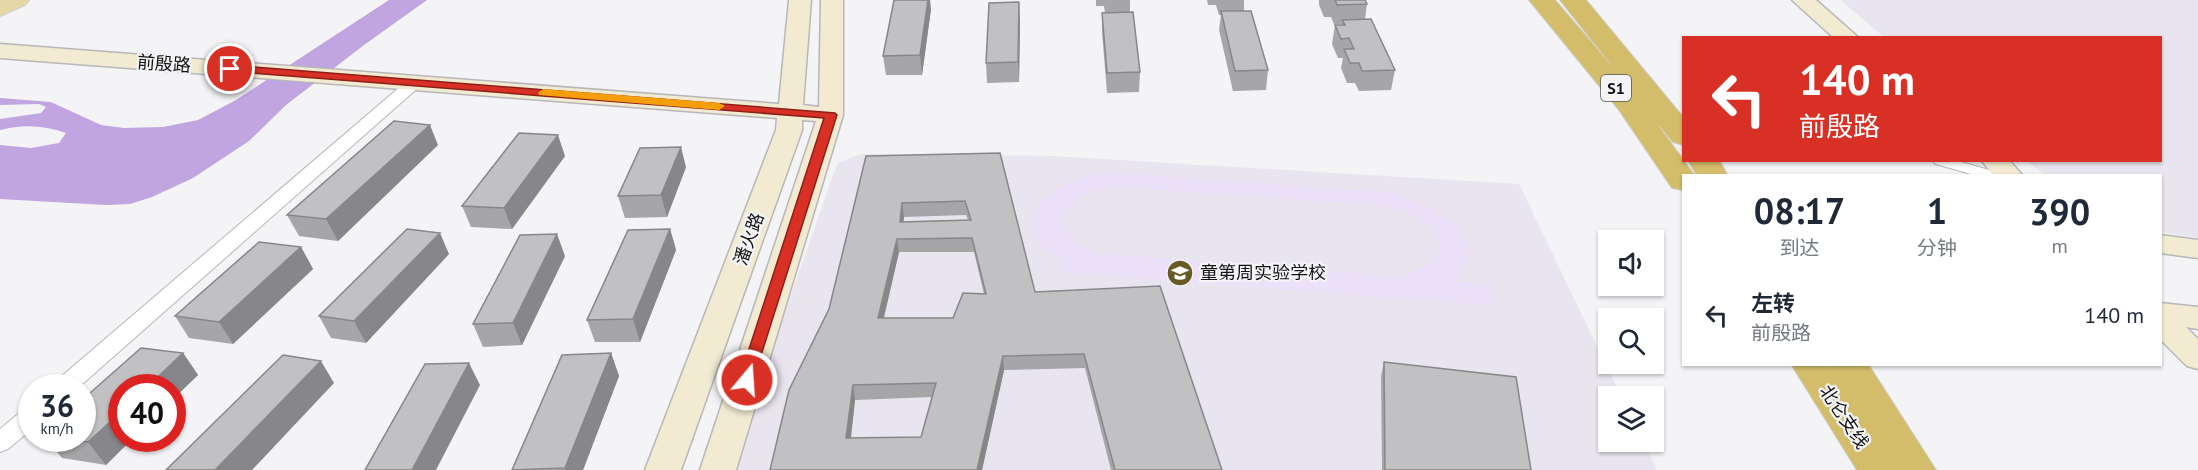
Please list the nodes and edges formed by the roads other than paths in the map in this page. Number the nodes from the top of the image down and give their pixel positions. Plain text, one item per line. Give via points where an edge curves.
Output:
1 (17, 0) edge
2 (800, 0) edge
3 (832, 0) edge
4 (1542, 0) edge
5 (1573, 0) edge
6 (1803, 0) edge
7 (0, 9) edge
8 (1846, 36) edge
9 (0, 51) edge
10 (0, 61) edge
11 (406, 89) junction
12 (790, 121) junction
13 (829, 124) junction
14 (1682, 135) edge
15 (1945, 162) edge
16 (1996, 162) edge
17 (1987, 174) edge
18 (2008, 174) edge
19 (1682, 180) edge
20 (2162, 244) edge
21 (2198, 249) edge
22 (2162, 312) edge
23 (2198, 318) edge
24 (2162, 322) edge
25 (2198, 358) edge
26 (1810, 366) edge
27 (1849, 366) edge
28 (79, 374) edge
29 (18, 427) edge
30 (0, 443) edge
31 (663, 470) edge
32 (718, 470) edge
33 (1879, 470) edge
34 (1916, 470) edge

1 - 7 main road
2 - 12 street, 潘火路
3 - 13 street
4 - 19 highway, S1 via 1629,104
5 - 14 highway, S1
6 - 8 street
9 - 11 street, 前殷路
10 - 11 street, 前殷路
11 - 12 street, 前殷路
11 - 28 street
12 - 13 street, 前殷路
12 - 31 street, 潘火路
13 - 32 street
15 - 17 lane
16 - 18 street
20 - 21 street
22 - 23 street
24 - 25 street
26 - 33 highway, 北仑支线
27 - 34 highway, 北仑支线
29 - 30 street

